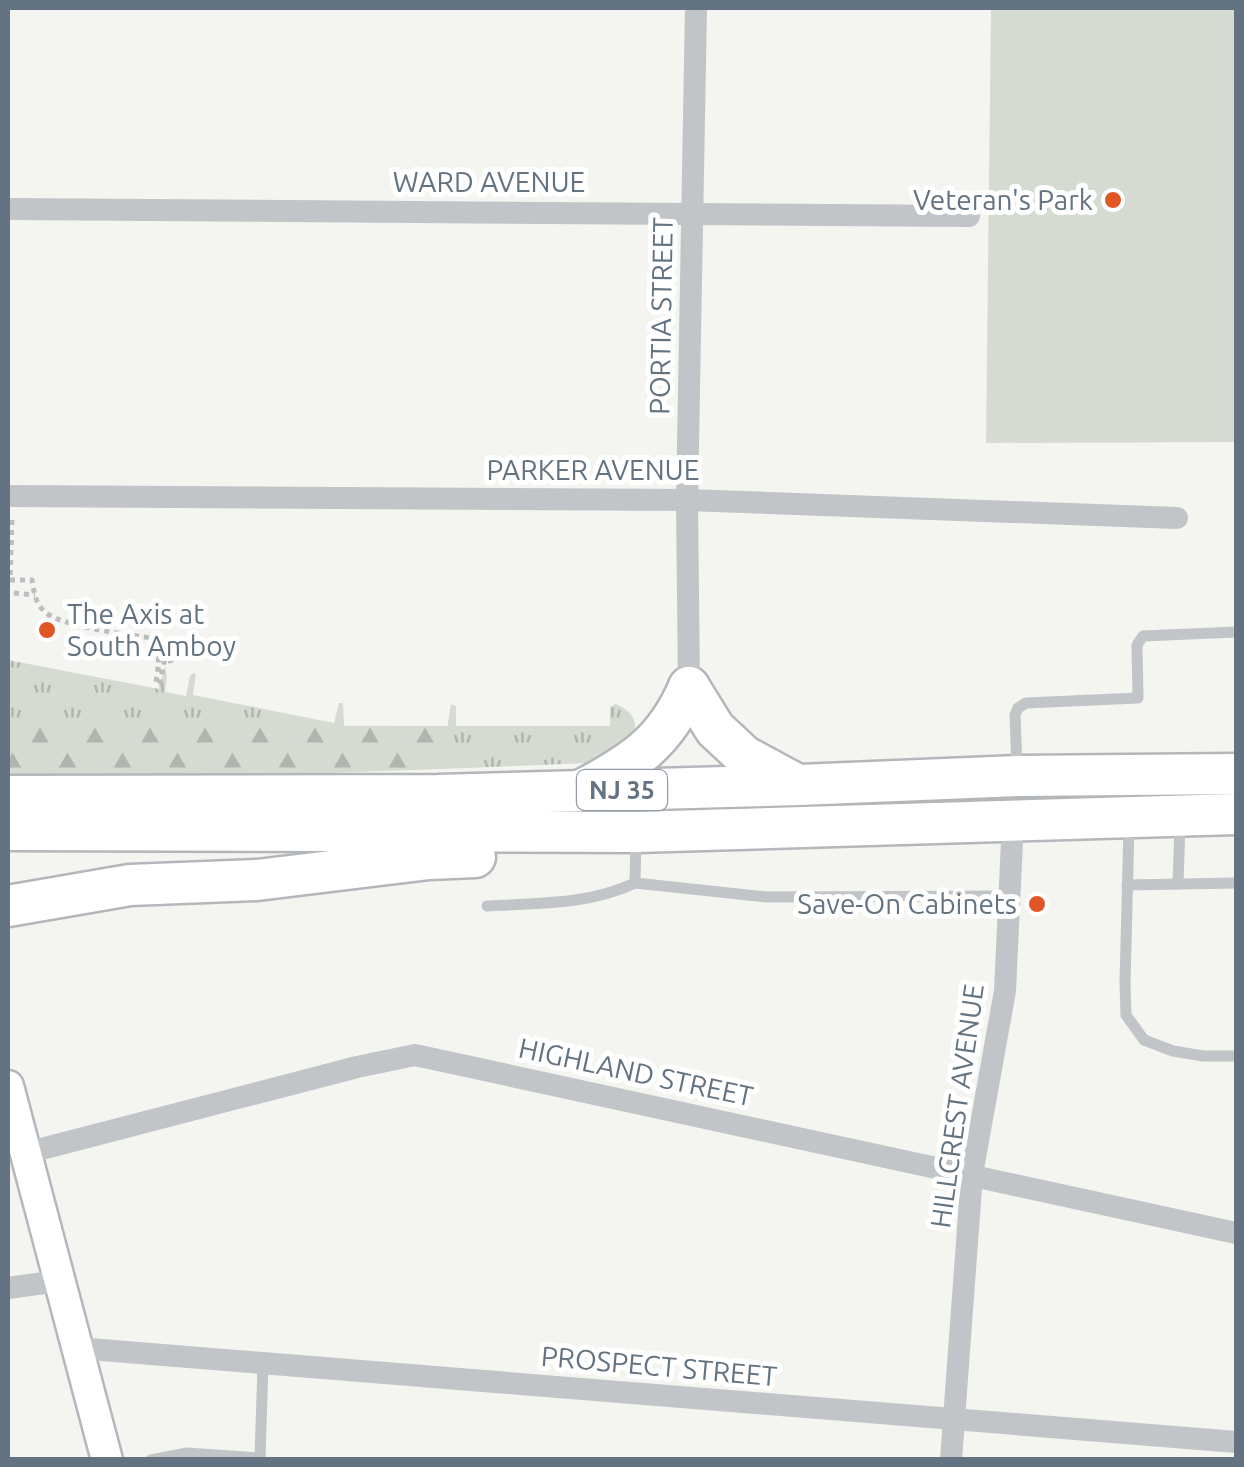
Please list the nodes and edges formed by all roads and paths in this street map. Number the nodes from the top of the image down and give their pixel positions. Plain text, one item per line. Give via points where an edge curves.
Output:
1 (696, 8) edge
2 (8, 210) edge
3 (694, 214) junction
4 (969, 216) dead end
5 (8, 496) edge
6 (687, 500) junction
7 (1178, 518) dead end
8 (12, 520) dead end
9 (9, 558) edge
10 (14, 593) dead end
11 (35, 595) junction
12 (1236, 632) edge
13 (162, 641) junction
14 (166, 649) junction
15 (171, 664) dead end
16 (690, 687) junction
17 (1236, 774) edge
18 (1018, 776) junction
19 (800, 786) junction
20 (581, 791) junction
21 (8, 796) edge
22 (1236, 814) edge
23 (1180, 816) junction
24 (1129, 817) junction
25 (1013, 820) junction
26 (8, 830) edge
27 (636, 832) junction
28 (635, 883) junction
29 (1236, 883) edge
30 (1178, 884) junction
31 (1127, 885) junction
32 (1009, 896) junction
33 (8, 906) edge
34 (488, 906) dead end
35 (1236, 1056) edge
36 (8, 1086) edge
37 (26, 1154) junction
38 (972, 1174) junction
39 (1236, 1233) edge
40 (59, 1281) junction
41 (8, 1288) edge
42 (77, 1348) junction
43 (264, 1365) junction
44 (954, 1419) junction
45 (1236, 1442) edge
46 (107, 1460) edge
47 (151, 1460) edge
48 (951, 1460) edge

1 - 3 street, PORTIA STREET
2 - 3 street, WARD AVENUE
3 - 4 street, WARD AVENUE
3 - 6 street, PORTIA STREET
5 - 6 street, PARKER AVENUE
6 - 7 street, PARKER AVENUE
6 - 16 street, PORTIA STREET
8 - 9 path
9 - 11 path via 10,580 32,580
10 - 11 path
11 - 13 path via 44,613 62,622
12 - 18 lane via 1143,636 1136,645 1138,698 1018,708
13 - 14 path
13 - 14 path via 160,684
14 - 15 path
16 - 19 highway via 716,729 744,756
16 - 20 highway via 653,743 625,768
17 - 18 highway, NJ 35
18 - 19 highway, NJ 35
19 - 20 highway, NJ 35
20 - 21 highway, NJ 35
22 - 23 highway, NJ 35
23 - 24 highway, NJ 35
23 - 30 lane
24 - 25 highway, NJ 35
24 - 31 lane
25 - 27 highway, NJ 35
25 - 32 street, HILLCREST AVENUE
26 - 27 highway, NJ 35
27 - 28 lane
27 - 33 highway via 541,854 130,885
28 - 32 lane via 767,896
28 - 34 lane via 579,901
29 - 30 lane
30 - 31 lane
31 - 35 lane via 1126,1015 1136,1031 1174,1051
32 - 38 street, HILLCREST AVENUE via 1005,991
36 - 37 street
37 - 38 street, HIGHLAND STREET via 414,1056
37 - 40 street
38 - 39 street, HIGHLAND STREET
38 - 44 street, HILLCREST AVENUE
40 - 41 street
40 - 42 street
42 - 43 street, PROSPECT STREET
42 - 46 street
43 - 44 street, PROSPECT STREET
43 - 47 lane via 260,1458 186,1453
44 - 45 street, PROSPECT STREET
44 - 48 street, HILLCREST AVENUE

